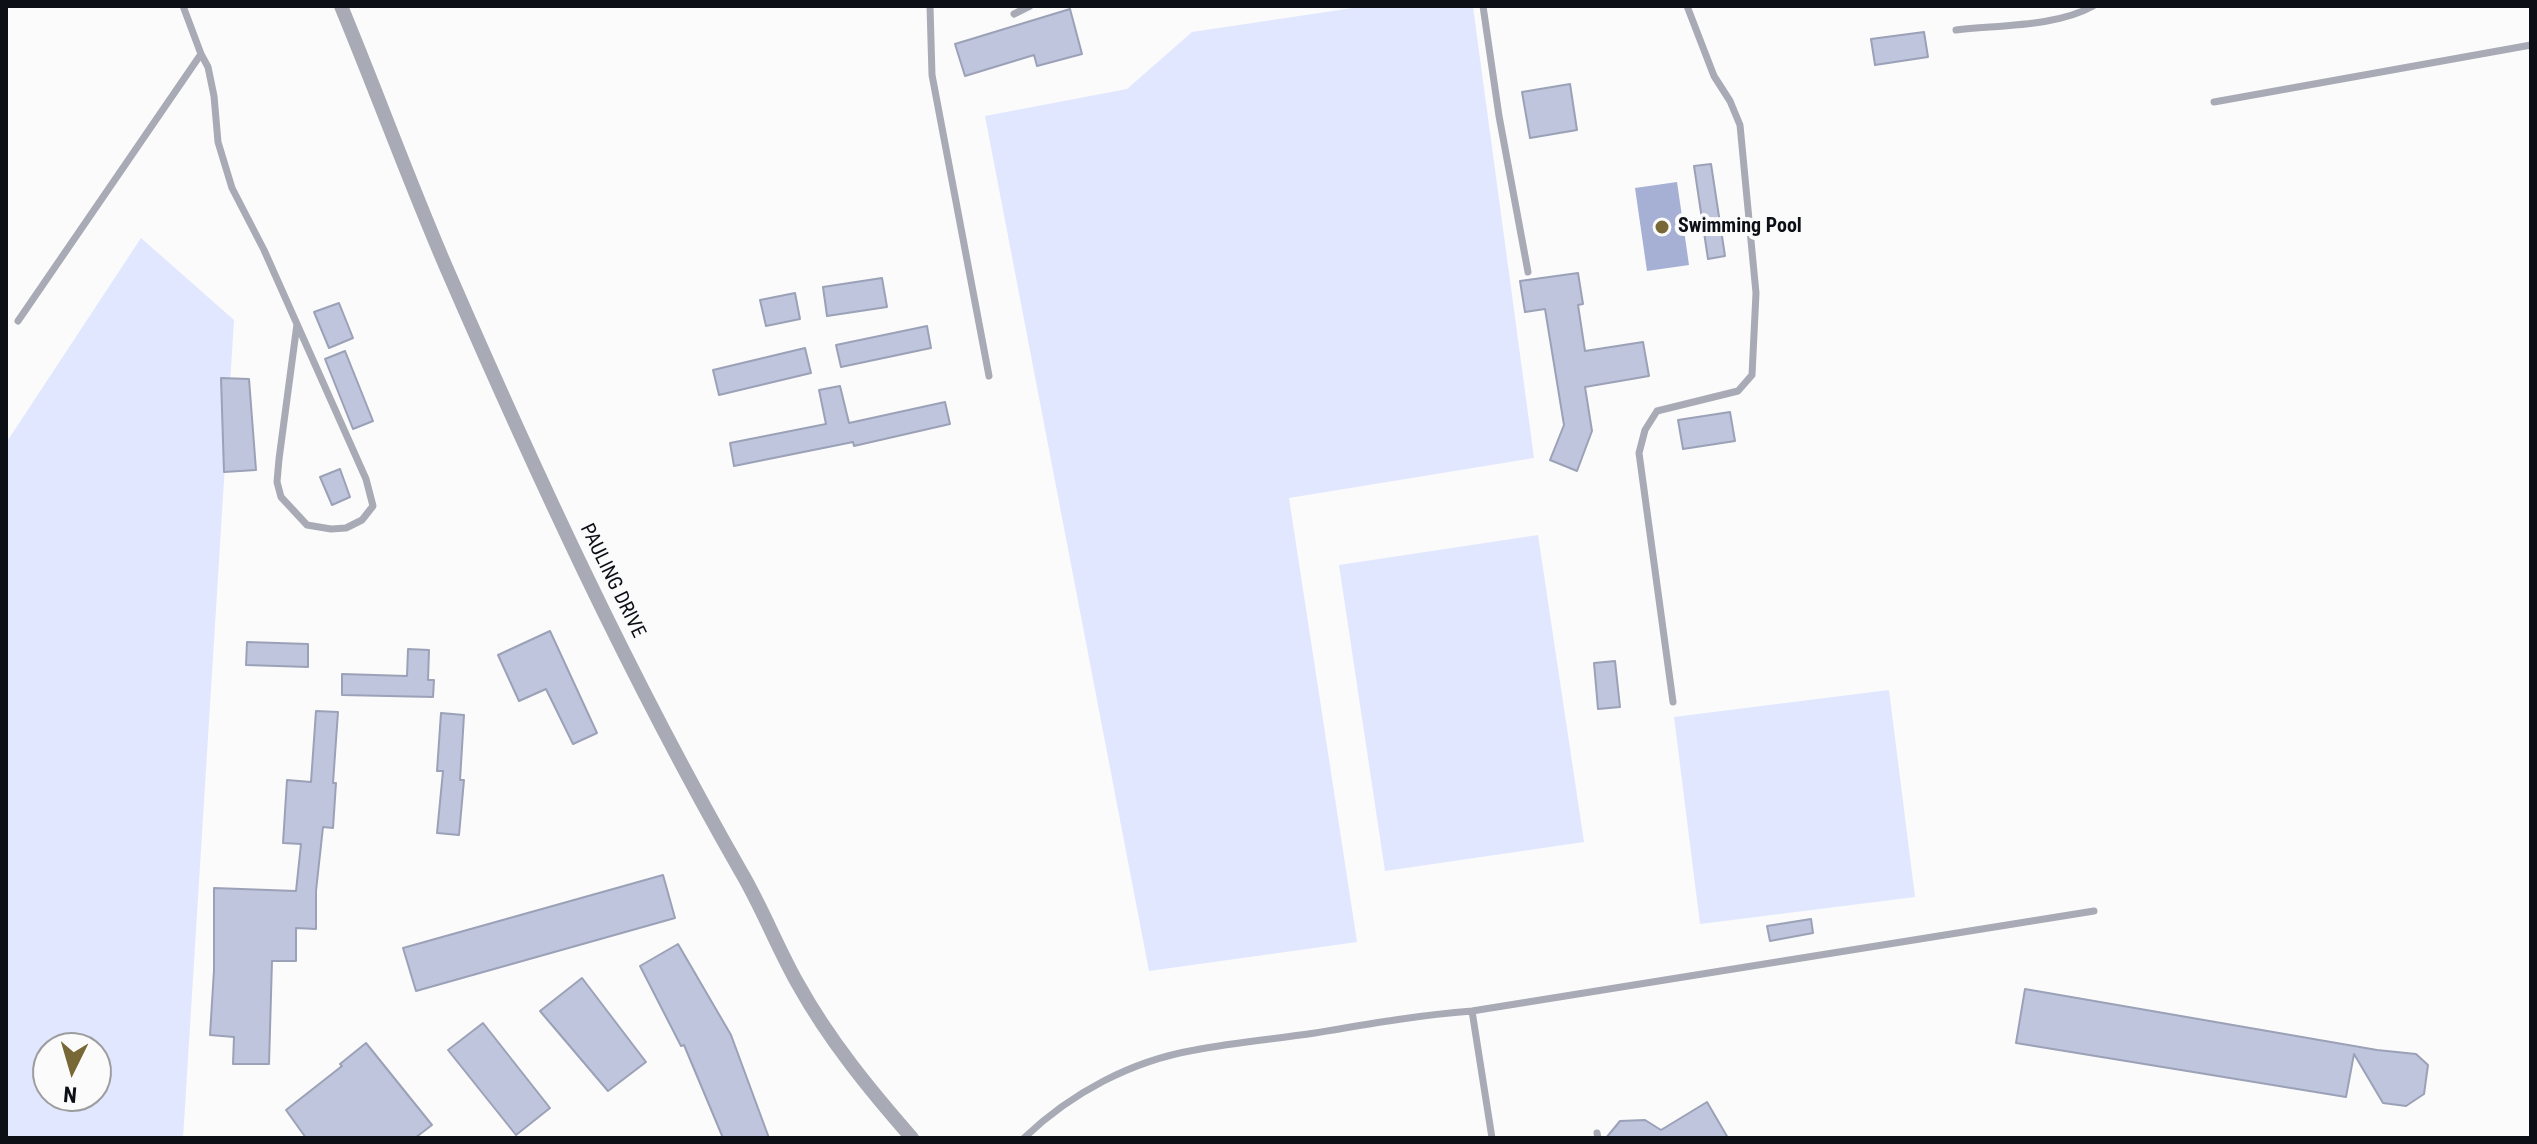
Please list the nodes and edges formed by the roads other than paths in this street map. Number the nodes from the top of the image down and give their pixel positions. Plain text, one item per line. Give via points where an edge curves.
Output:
1 (183, 6) edge
2 (341, 6) edge
3 (930, 6) edge
4 (1030, 6) edge
5 (1483, 6) edge
6 (1687, 6) edge
7 (2093, 6) edge
8 (1014, 14) dead end
9 (1956, 30) dead end
10 (2531, 45) edge
11 (201, 54) junction
12 (2214, 102) dead end
13 (1528, 272) dead end
14 (18, 321) dead end
15 (297, 324) junction
16 (989, 376) dead end
17 (1673, 702) dead end
18 (2094, 911) dead end
19 (1472, 1011) junction
20 (912, 1138) edge
21 (1024, 1138) edge
22 (1492, 1138) edge

1 - 11 lane
2 - 20 street, PAULING DRIVE via 445,266 594,593 798,984 877,1098
3 - 16 lane via 932,75
4 - 8 lane
5 - 13 lane
6 - 17 lane via 1740,125 1756,293 1752,375 1738,391 1657,411 1639,453
7 - 9 lane via 2058,19
10 - 12 lane
11 - 14 lane
11 - 15 lane via 232,188
15 - 15 lane via 373,506 346,528 307,525 281,497 277,482
18 - 19 lane
19 - 21 lane via 1415,1015 1180,1053 1108,1078 1065,1103
19 - 22 lane

